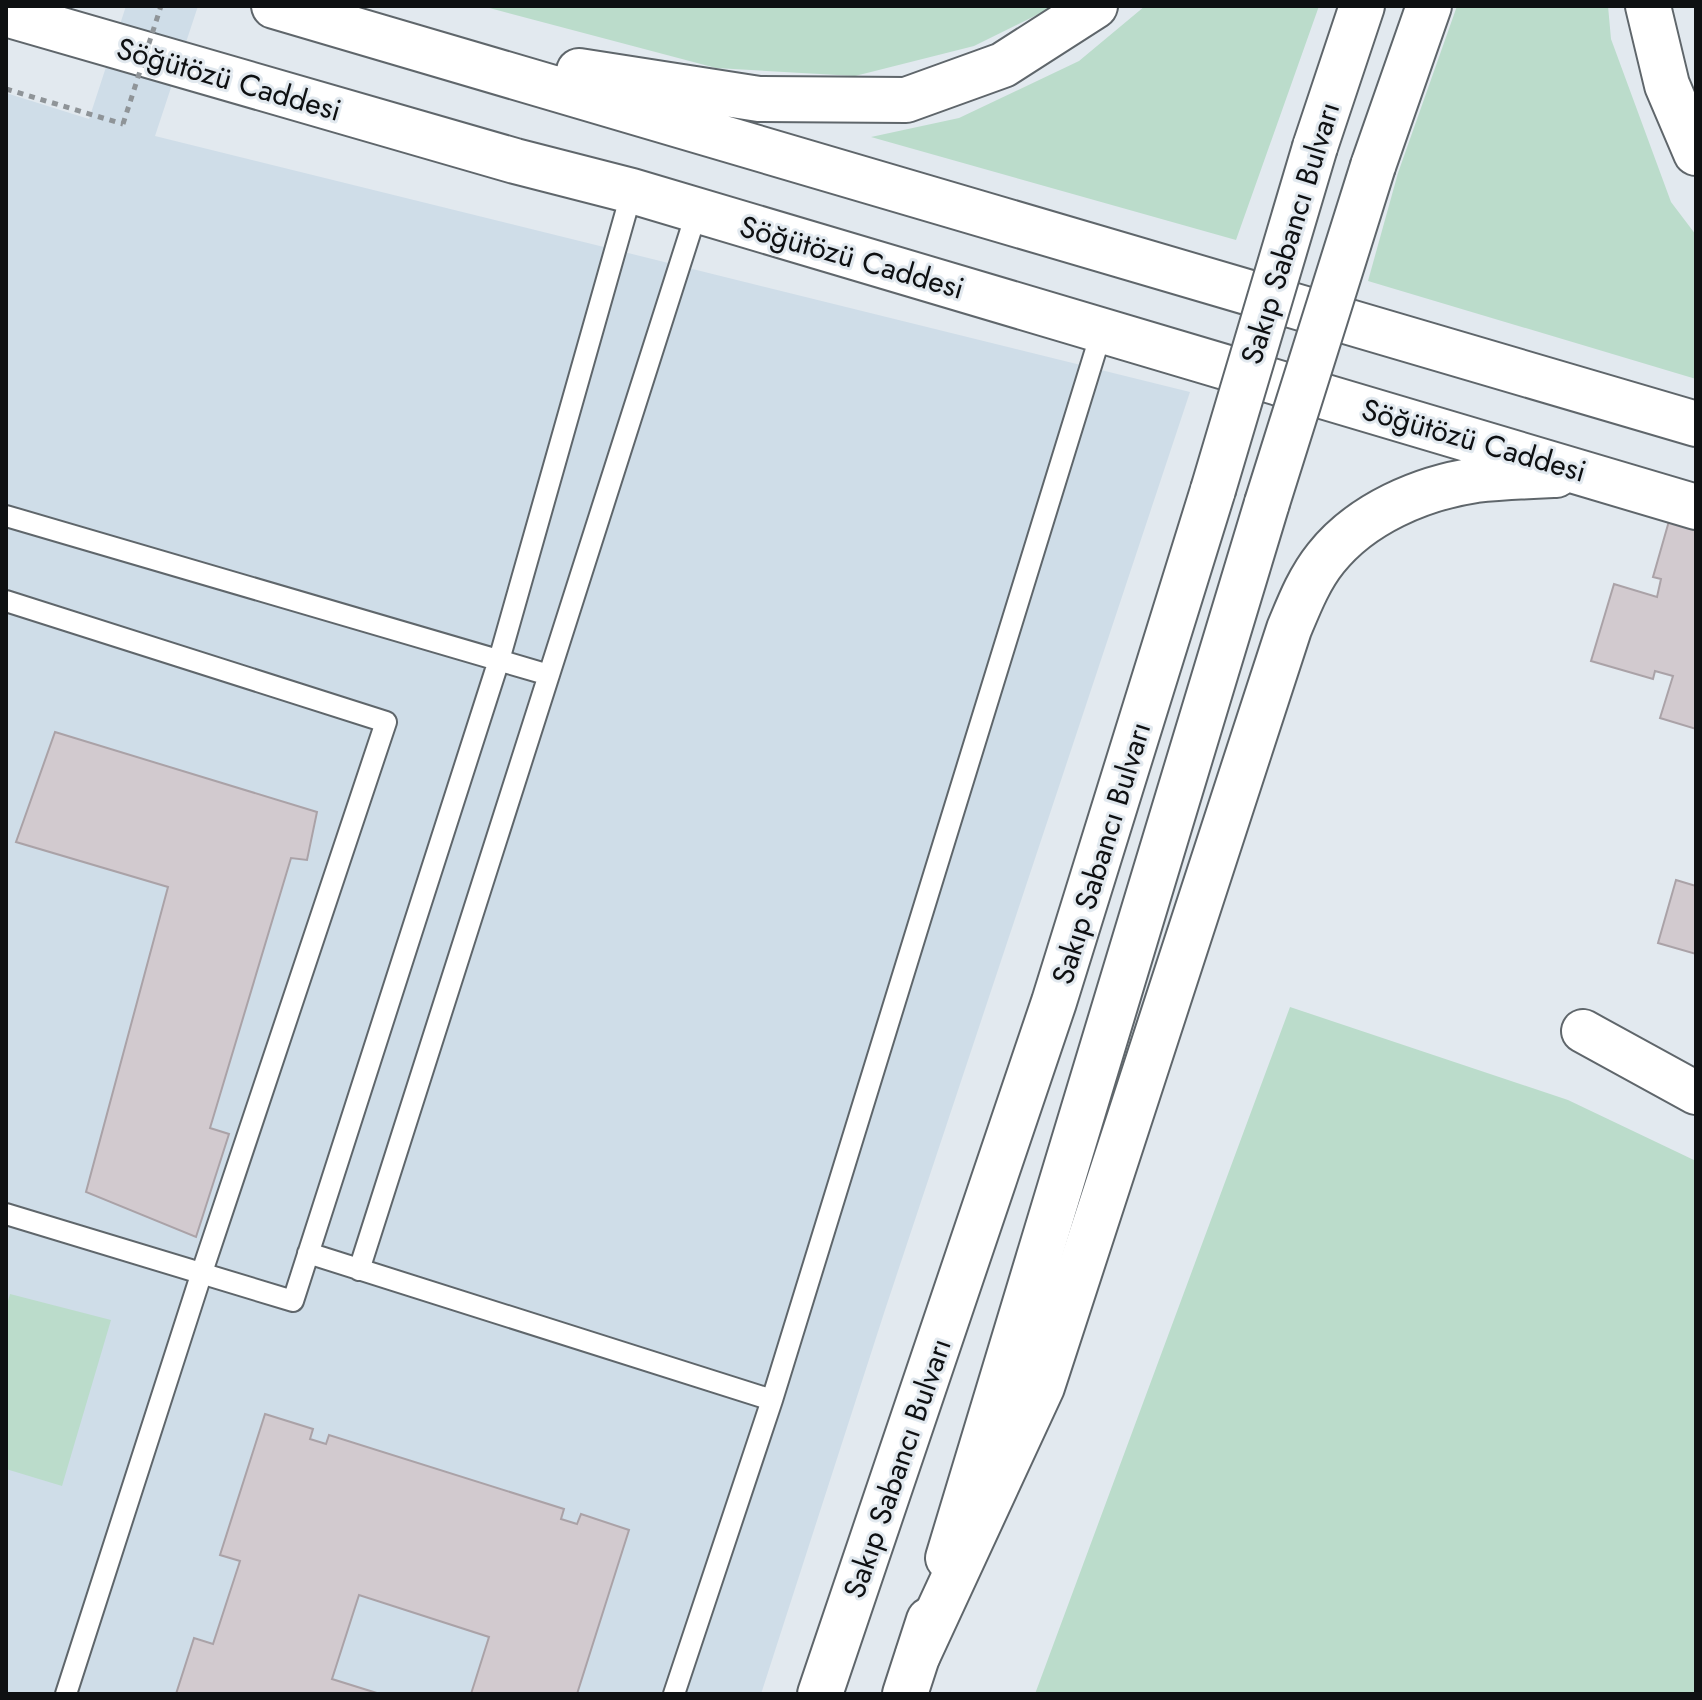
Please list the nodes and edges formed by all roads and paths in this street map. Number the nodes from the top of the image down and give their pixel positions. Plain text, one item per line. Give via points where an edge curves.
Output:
1 (161, 6) edge
2 (274, 6) edge
3 (1095, 6) edge
4 (1362, 6) edge
5 (1429, 6) edge
6 (1648, 6) edge
7 (16, 22) edge
8 (410, 45) junction
9 (6, 89) edge
10 (1696, 153) edge
11 (632, 191) junction
12 (697, 211) junction
13 (1102, 330) junction
14 (1696, 424) edge
15 (1585, 472) junction
16 (1696, 507) edge
17 (6, 516) edge
18 (6, 601) edge
19 (499, 660) junction
20 (549, 675) junction
21 (1583, 1031) dead end
22 (1696, 1093) edge
23 (6, 1214) edge
24 (308, 1253) junction
25 (359, 1270) junction
26 (202, 1272) junction
27 (772, 1400) junction
28 (911, 1675) edge
29 (66, 1694) edge
30 (674, 1694) edge
31 (820, 1694) edge

1 - 9 path, bridge via 123,124
2 - 8 main road
3 - 8 main road via 1003,65 906,100 759,99
4 - 31 main road, Sakıp Sabancı Bulvarı, bridge via 1054,1002
5 - 28 main road, Sakıp Sabancı Bulvarı, bridge via 1313,353
6 - 10 main road via 1667,85
7 - 11 main road, Söğütözü Caddesi
8 - 14 main road
11 - 12 main road, Söğütözü Caddesi
11 - 19 lane
12 - 13 main road, Söğütözü Caddesi
12 - 20 lane
13 - 15 main road, Söğütözü Caddesi
13 - 27 lane
15 - 16 main road, Söğütözü Caddesi
15 - 28 main road via 1475,481 1395,505 1356,528 1326,558 1306,591 1289,629 1042,1387
17 - 19 lane
18 - 26 lane via 386,722
19 - 20 lane
19 - 24 lane
20 - 25 lane
21 - 22 street
23 - 26 lane
24 - 25 lane
24 - 26 lane via 293,1301
25 - 27 lane
26 - 29 lane
27 - 30 lane

